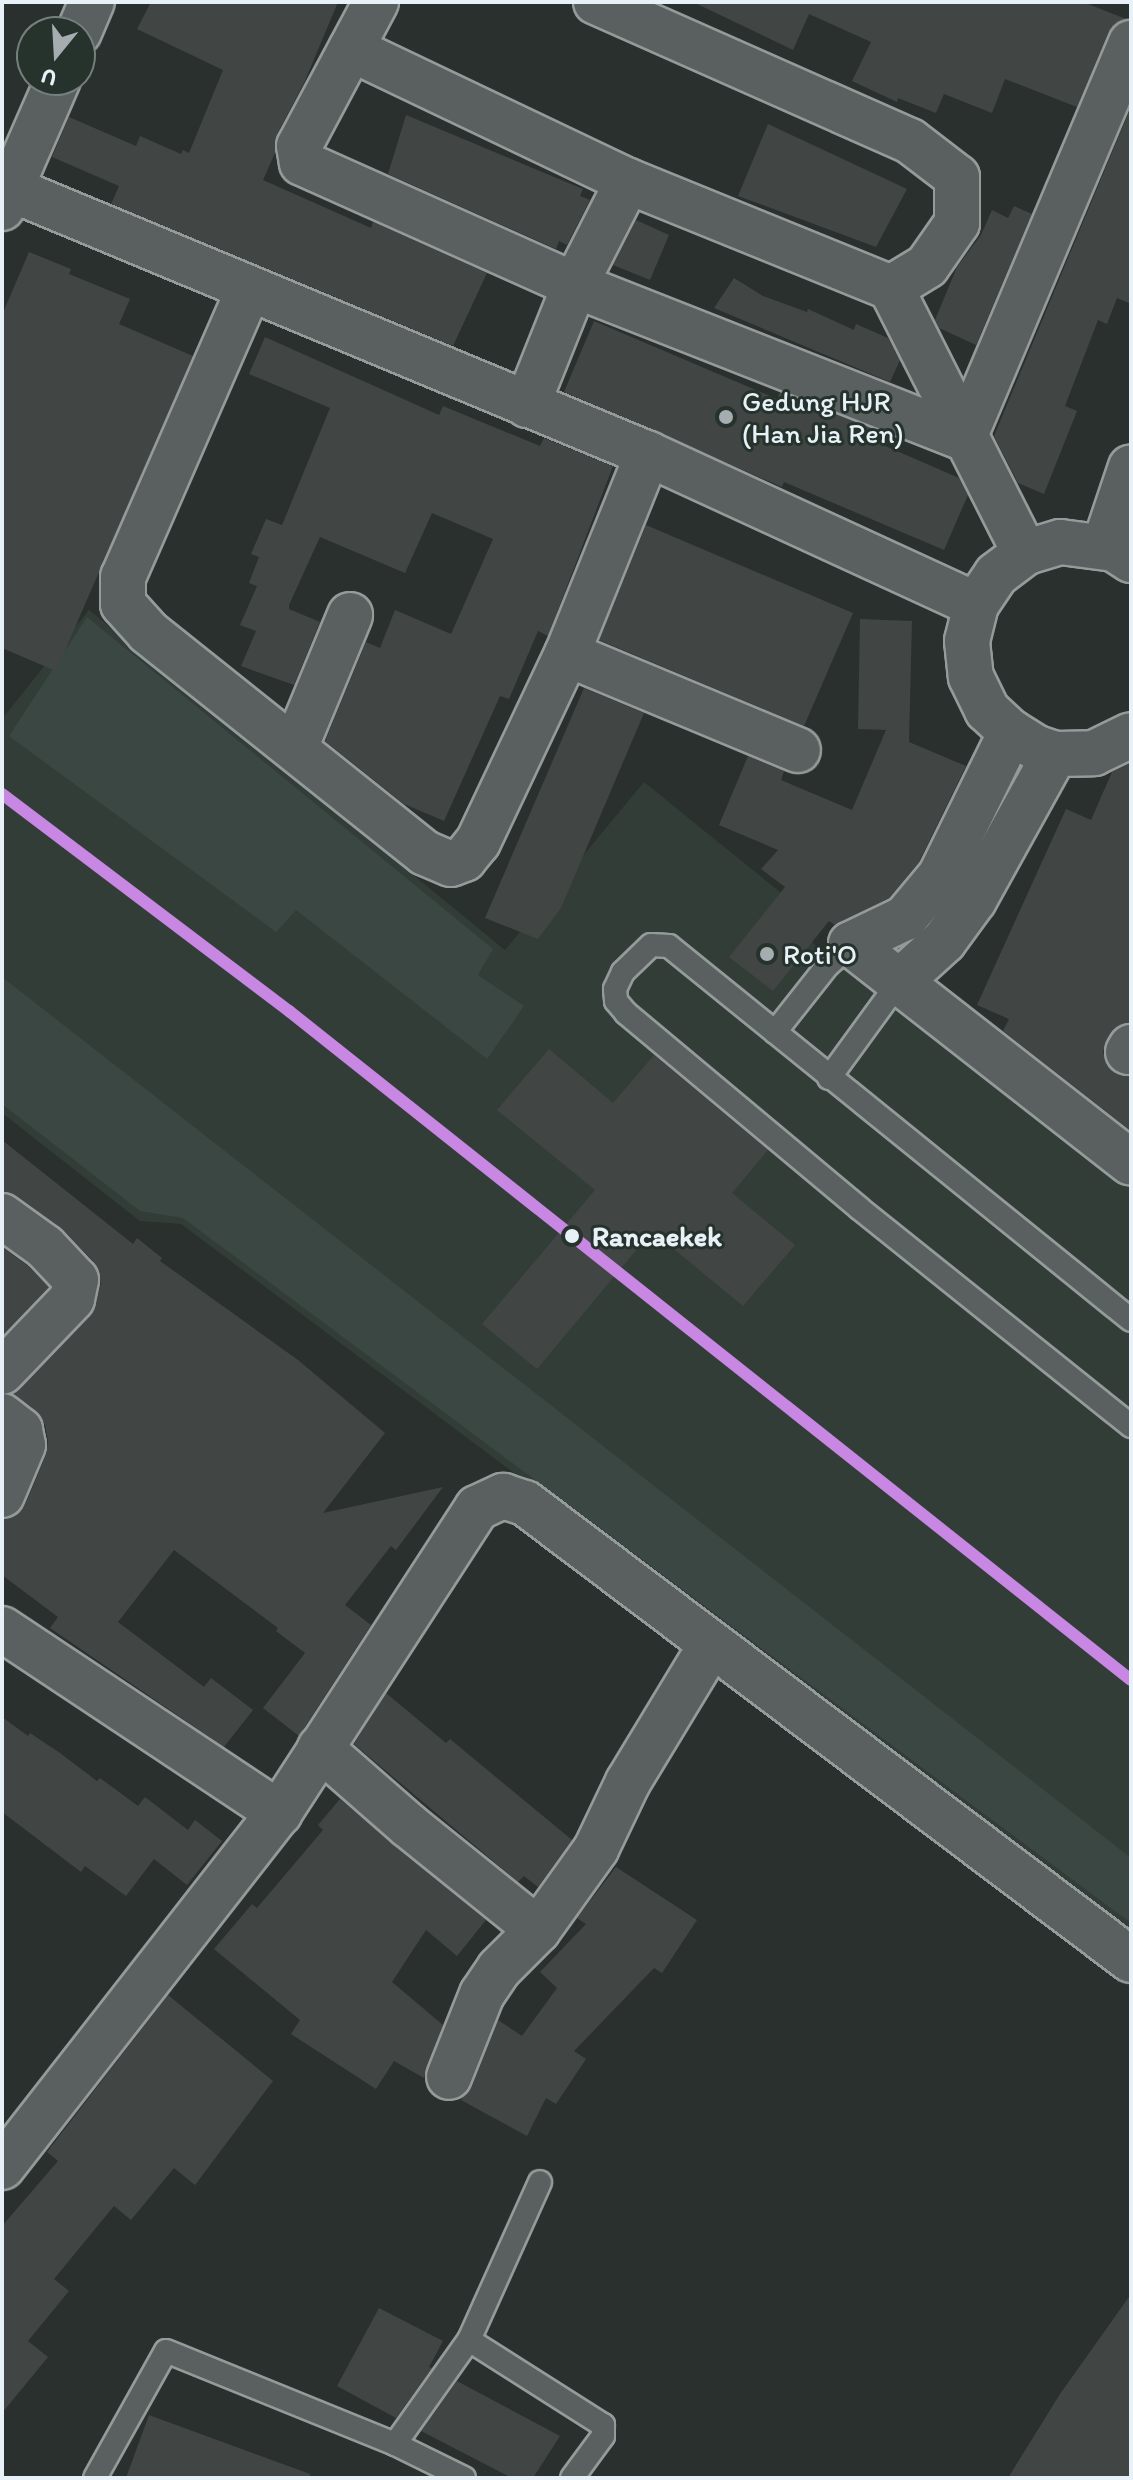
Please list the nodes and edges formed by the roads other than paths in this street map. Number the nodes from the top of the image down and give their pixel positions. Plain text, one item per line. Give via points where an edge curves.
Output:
1 (376, 2) edge
2 (596, 2) edge
3 (1131, 43) edge
4 (351, 49) junction
5 (51, 96) edge
6 (628, 181) junction
7 (7, 198) edge
8 (575, 285) junction
9 (891, 288) junction
10 (249, 289) junction
11 (527, 405) junction
12 (964, 438) junction
13 (648, 454) junction
14 (1131, 467) edge
15 (1025, 553) junction
16 (1118, 554) edge
17 (976, 605) junction
18 (350, 615) dead end
19 (567, 654) junction
20 (1011, 732) junction
21 (1131, 735) edge
22 (295, 748) junction
23 (798, 750) dead end
24 (1055, 754) junction
25 (851, 944) junction
26 (899, 982) junction
27 (775, 1032) junction
28 (829, 1078) junction
29 (1131, 1163) edge
30 (2, 1216) edge
31 (1131, 1320) edge
32 (2, 1372) edge
33 (2, 1416) edge
34 (1131, 1426) edge
35 (2, 1495) edge
36 (2, 1629) edge
37 (711, 1645) junction
38 (320, 1748) junction
39 (279, 1813) junction
40 (538, 1930) junction
41 (1131, 1960) edge
42 (449, 2077) dead end
43 (2, 2167) edge
44 (540, 2182) dead end
45 (469, 2340) junction
46 (395, 2444) junction
47 (95, 2478) edge
48 (464, 2478) edge
49 (572, 2478) edge

1 - 4 street
2 - 9 street via 910,141 957,177 957,223 927,266
3 - 12 street
4 - 6 street
4 - 8 street via 299,146 302,163
5 - 7 street
6 - 8 street
6 - 9 street
7 - 10 street
8 - 11 street
8 - 12 street
9 - 12 street
10 - 11 street
10 - 22 street via 123,577 123,604 148,632
11 - 13 street
12 - 15 street
13 - 17 street
13 - 19 street
14 - 16 street
15 - 16 street via 1060,542
15 - 17 street via 996,575
17 - 20 street via 967,641 971,677 987,710
18 - 22 street
19 - 22 street via 478,842 464,859 451,864 425,853
19 - 23 street
20 - 24 street
20 - 25 street via 940,876 905,918
21 - 24 street via 1094,753
24 - 26 street via 974,900 944,941
25 - 26 street
25 - 27 lane
26 - 28 lane
26 - 29 street
27 - 28 lane
27 - 34 lane via 669,946 651,945 639,953 615,989 616,1001 626,1013
28 - 31 lane
30 - 32 street via 45,1247 76,1280 72,1299
33 - 35 street via 20,1430 23,1445
36 - 39 street
37 - 38 street via 525,1503 503,1496 477,1508
37 - 40 street via 628,1782 596,1849
37 - 41 street
38 - 39 street
38 - 40 street
39 - 43 street
40 - 42 street via 482,1994
44 - 45 lane
45 - 46 lane
45 - 49 lane via 603,2425 603,2436
46 - 47 lane via 166,2351
46 - 48 lane

